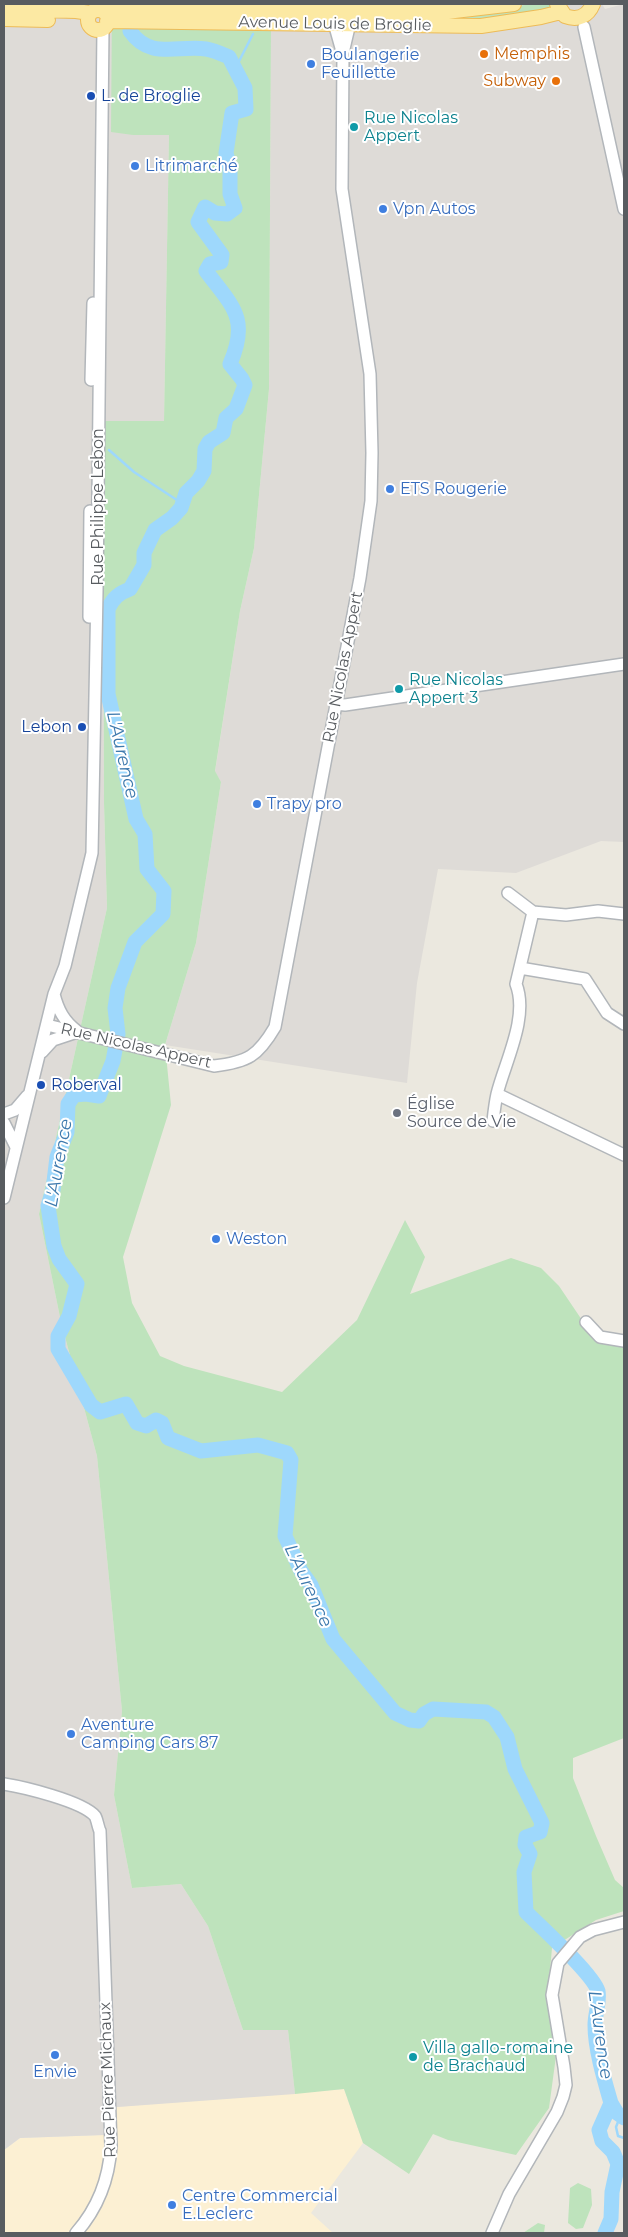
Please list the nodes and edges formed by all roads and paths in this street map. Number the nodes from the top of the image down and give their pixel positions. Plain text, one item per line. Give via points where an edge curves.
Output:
1 (514, 4) edge
2 (559, 8) edge
3 (4, 9) edge
4 (335, 13) edge
5 (350, 13) edge
6 (584, 16) edge
7 (4, 19) edge
8 (98, 21) junction
9 (342, 55) junction
10 (624, 209) edge
11 (624, 664) edge
12 (336, 704) junction
13 (508, 892) dead end
14 (533, 912) junction
15 (624, 914) edge
16 (520, 968) junction
17 (54, 994) junction
18 (624, 1024) edge
19 (47, 1025) junction
20 (78, 1032) junction
21 (39, 1057) junction
22 (497, 1094) junction
23 (29, 1095) junction
24 (4, 1114) edge
25 (4, 1117) edge
26 (493, 1121) dead end
27 (22, 1122) junction
28 (4, 1123) edge
29 (16, 1148) junction
30 (624, 1155) edge
31 (4, 1198) edge
32 (586, 1322) dead end
33 (624, 1341) edge
34 (4, 1784) edge
35 (624, 1922) edge
36 (76, 2233) edge
37 (492, 2233) edge

1 - 5 main road, Avenue Louis de Broglie via 446,12
2 - 5 main road, Avenue Louis de Broglie via 541,18 481,26
2 - 6 main road via 569,18
3 - 8 main road, Avenue Louis de Broglie via 76,11
4 - 5 main road, Avenue Louis de Broglie
4 - 8 main road, Avenue Louis de Broglie via 145,8 118,9
4 - 9 street, Rue Nicolas Appert
5 - 9 street, Rue Nicolas Appert
6 - 10 street
7 - 8 main road, Avenue Louis de Broglie
8 - 17 street, Rue Philippe Lebon via 84,850
9 - 12 street, Rue Nicolas Appert via 342,189 370,374 372,452 371,501 360,578
11 - 12 street
12 - 20 street, Rue Nicolas Appert via 275,1027 264,1045 249,1059 214,1066
13 - 14 street
14 - 15 street
14 - 16 street
16 - 18 street via 585,979 607,1013
16 - 22 street via 516,984 520,1009
17 - 19 street, Rue Philippe Lebon
17 - 20 street via 62,1016
19 - 20 street, Rue Nicolas Appert
19 - 21 street, Rue Philippe Lebon
20 - 21 street via 53,1040
21 - 23 street, Rue Philippe Lebon
22 - 26 street
22 - 30 street
23 - 24 street via 15,1110
23 - 27 street, Rue Philippe Lebon
25 - 27 street
27 - 29 street, Rue Philippe Lebon
28 - 29 street
29 - 31 street, Rue Philippe Lebon
32 - 33 street via 600,1337
34 - 36 street, Rue Pierre Michaux via 29,1787 81,1807 95,1816 100,1831 110,2164 101,2195
35 - 37 street via 587,1932 557,1967 552,1995 566,2085 557,2112 509,2194

